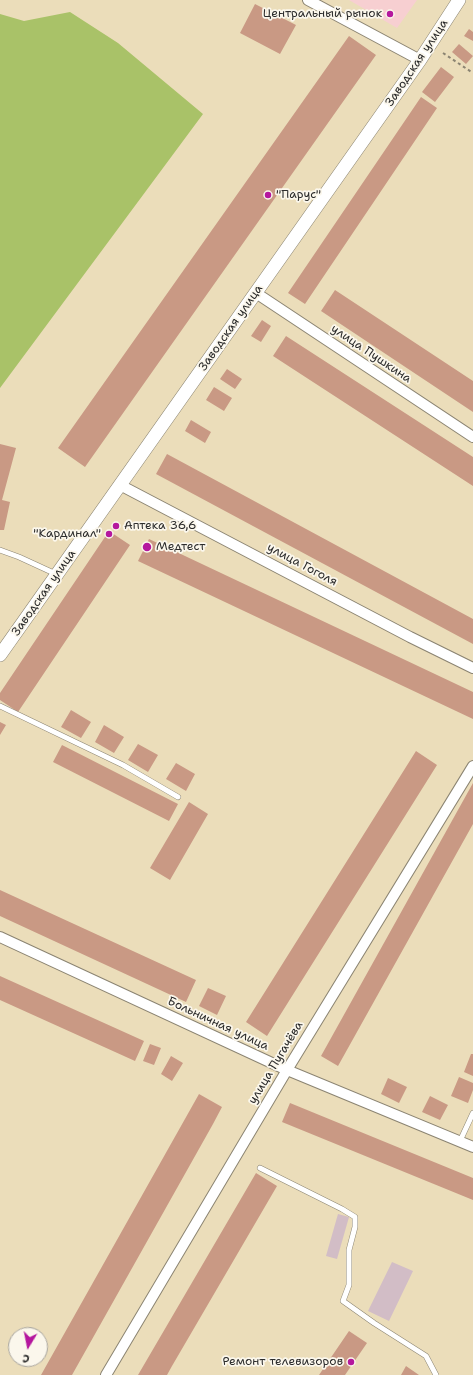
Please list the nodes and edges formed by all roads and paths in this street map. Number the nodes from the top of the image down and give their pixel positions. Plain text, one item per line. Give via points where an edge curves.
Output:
1 (308, 0) edge
2 (459, 0) edge
3 (443, 53) dead end
4 (420, 60) junction
5 (473, 73) edge
6 (256, 293) junction
7 (473, 437) edge
8 (120, 485) junction
9 (0, 550) edge
10 (57, 575) junction
11 (0, 655) edge
12 (473, 668) edge
13 (0, 706) edge
14 (473, 766) edge
15 (178, 797) dead end
16 (0, 937) edge
17 (287, 1070) junction
18 (473, 1113) edge
19 (460, 1141) junction
20 (473, 1147) edge
21 (260, 1168) dead end
22 (106, 1375) edge
23 (436, 1375) edge

1 - 4 street
2 - 4 street, Заводская улица
3 - 5 path
4 - 6 street, Заводская улица
6 - 7 street, улица Пушкина
6 - 8 street, Заводская улица
8 - 10 street, Заводская улица
8 - 12 street, улица Гоголя
9 - 10 lane
10 - 11 street, Заводская улица
13 - 15 lane via 124,764
14 - 17 street, улица Пугачёва
16 - 17 street, Больничная улица
17 - 19 street, Больничная улица
17 - 22 street, улица Пугачёва
18 - 19 lane
19 - 20 street, Больничная улица
21 - 23 lane via 355,1217 349,1250 349,1285 343,1301 426,1356

